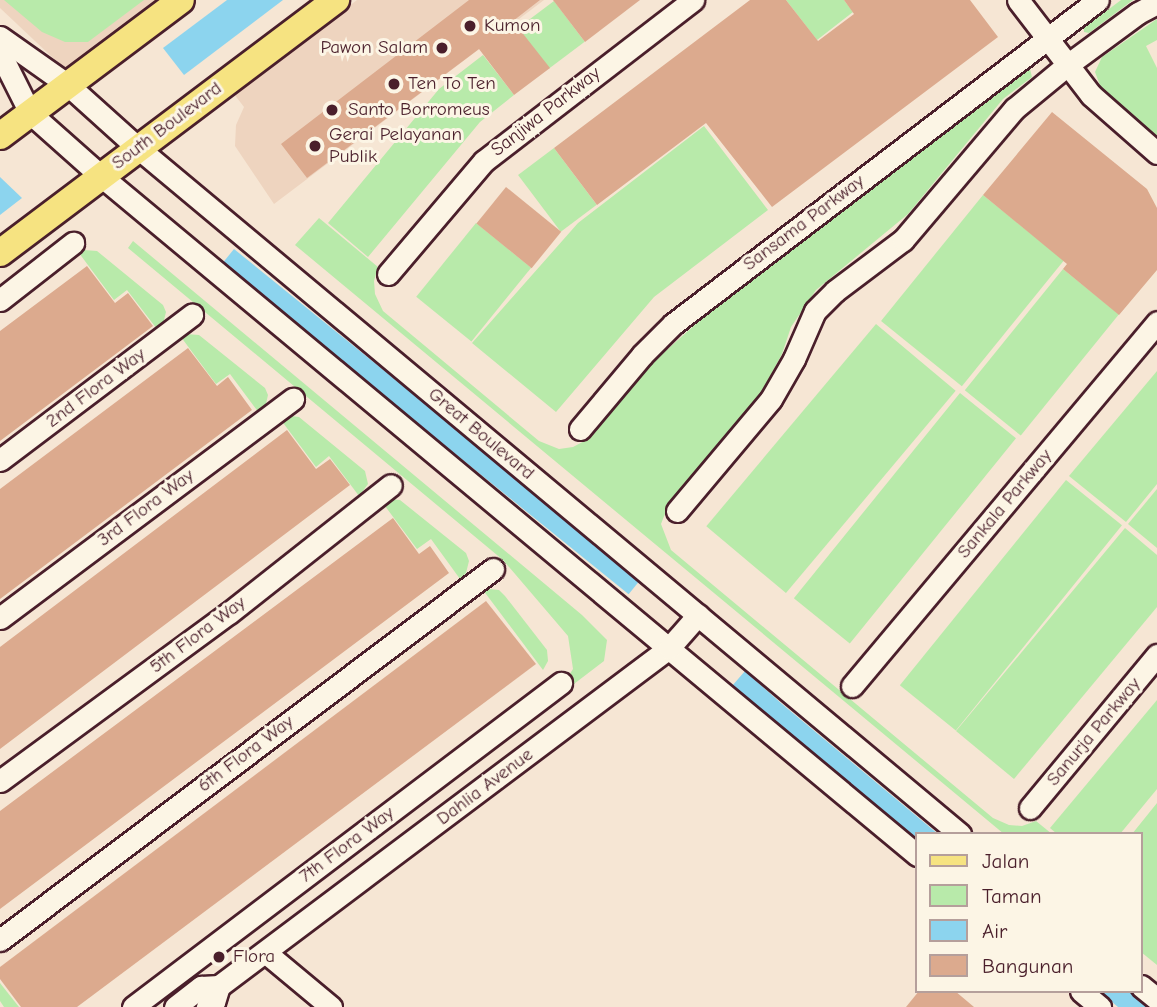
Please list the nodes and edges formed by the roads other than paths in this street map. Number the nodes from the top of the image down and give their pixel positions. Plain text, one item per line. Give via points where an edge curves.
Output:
1 (181, 0) edge
2 (336, 0) edge
3 (693, 0) edge
4 (1018, 0) edge
5 (1098, 0) edge
6 (1157, 3) edge
7 (0, 37) edge
8 (1046, 38) junction
9 (0, 53) edge
10 (1066, 66) junction
11 (68, 85) junction
12 (30, 113) junction
13 (0, 136) edge
14 (138, 148) junction
15 (1157, 153) edge
16 (101, 176) junction
17 (73, 243) dead end
18 (0, 253) edge
19 (388, 274) dead end
20 (0, 300) edge
21 (192, 315) dead end
22 (1157, 322) edge
23 (293, 399) dead end
24 (580, 429) dead end
25 (0, 460) edge
26 (391, 485) dead end
27 (677, 511) dead end
28 (493, 569) dead end
29 (698, 615) junction
30 (0, 618) edge
31 (669, 649) junction
32 (1157, 655) edge
33 (561, 683) dead end
34 (852, 686) dead end
35 (0, 781) edge
36 (1030, 808) dead end
37 (958, 832) edge
38 (916, 854) edge
39 (0, 940) edge
40 (265, 952) junction
41 (1143, 988) edge
42 (1083, 993) edge
43 (1157, 999) edge
44 (191, 1004) edge
45 (133, 1007) edge
46 (331, 1007) edge
47 (1100, 1007) edge

1 - 11 main road
2 - 14 main road, South Boulevard
3 - 19 street, Sanjiwa Parkway via 484,161
4 - 8 street
5 - 8 street, Sansama Parkway
6 - 10 street
7 - 11 street, Great Boulevard
8 - 10 street
8 - 24 street, Sansama Parkway via 673,324
9 - 12 street
10 - 15 street via 1091,95
10 - 27 street via 1014,109 903,240 815,311 771,399
11 - 12 main road
11 - 14 street, Great Boulevard
12 - 13 main road
12 - 16 street
14 - 16 main road, South Boulevard
14 - 29 street, Great Boulevard
16 - 18 main road, South Boulevard
16 - 31 street
17 - 20 street
21 - 25 street, 2nd Flora Way
22 - 34 street, Sankala Parkway
23 - 30 street, 3rd Flora Way
26 - 35 street, 5th Flora Way via 229,613
28 - 39 street, 6th Flora Way
29 - 31 street, Dahlia Avenue
29 - 37 street, Great Boulevard
31 - 38 street
31 - 40 street, Dahlia Avenue
32 - 36 street, Sanurja Parkway
33 - 45 street, 7th Flora Way
40 - 44 street, Dahlia Avenue via 219,986 201,987
40 - 46 street
41 - 43 street
42 - 47 street

